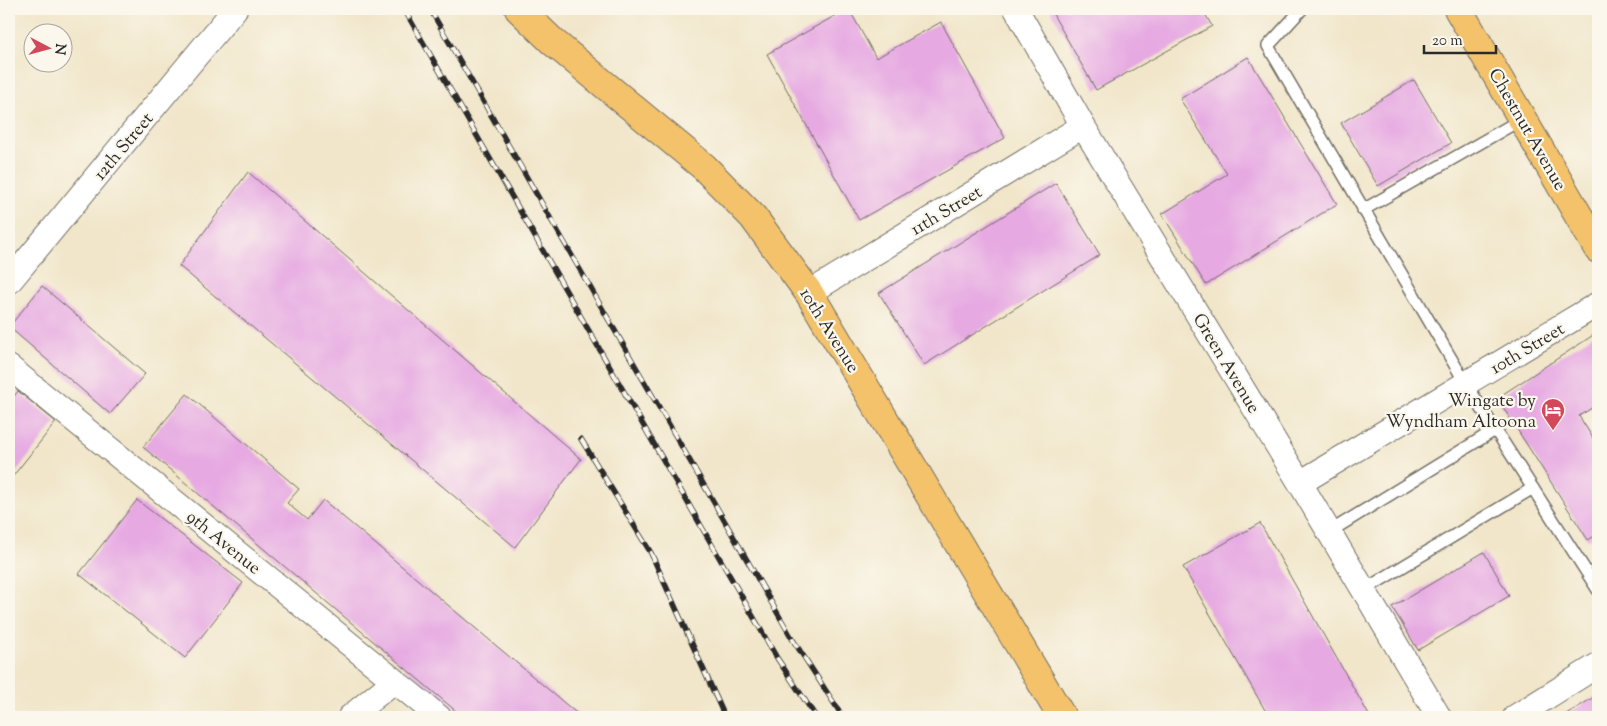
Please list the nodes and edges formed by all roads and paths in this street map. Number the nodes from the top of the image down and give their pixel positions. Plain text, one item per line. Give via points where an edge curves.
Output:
1 (235, 9) edge
2 (519, 9) edge
3 (1016, 9) edge
4 (1302, 9) edge
5 (1458, 9) edge
6 (1522, 119) junction
7 (1083, 126) junction
8 (1363, 210) junction
9 (1598, 249) edge
10 (9, 282) edge
11 (809, 293) junction
12 (1598, 304) edge
13 (9, 367) edge
14 (1466, 384) junction
15 (1495, 430) junction
16 (1300, 483) junction
17 (1533, 488) junction
18 (1329, 532) junction
19 (1364, 590) junction
20 (1598, 590) edge
21 (1598, 664) edge
22 (394, 681) junction
23 (350, 717) edge
24 (439, 717) edge
25 (1062, 717) edge
26 (1439, 717) edge
27 (1515, 717) edge

1 - 10 street, 12th Street
2 - 11 main road, 10th Avenue via 553,42 704,167 753,217
3 - 7 street, Green Avenue
4 - 8 lane via 1268,46
5 - 6 main road, Chestnut Avenue
6 - 8 lane
6 - 9 main road, Chestnut Avenue
7 - 11 street, 11th Street
7 - 16 street, Green Avenue
8 - 14 lane
11 - 25 main road, 10th Avenue
12 - 14 street, 10th Street
13 - 22 street, 9th Avenue
14 - 15 lane
14 - 16 street, 10th Street
15 - 17 lane
15 - 18 lane
16 - 18 street, Green Avenue
17 - 19 lane
17 - 20 lane
18 - 19 street, Green Avenue
19 - 26 street, Green Avenue
21 - 27 street
22 - 23 street
22 - 24 street, 9th Avenue

